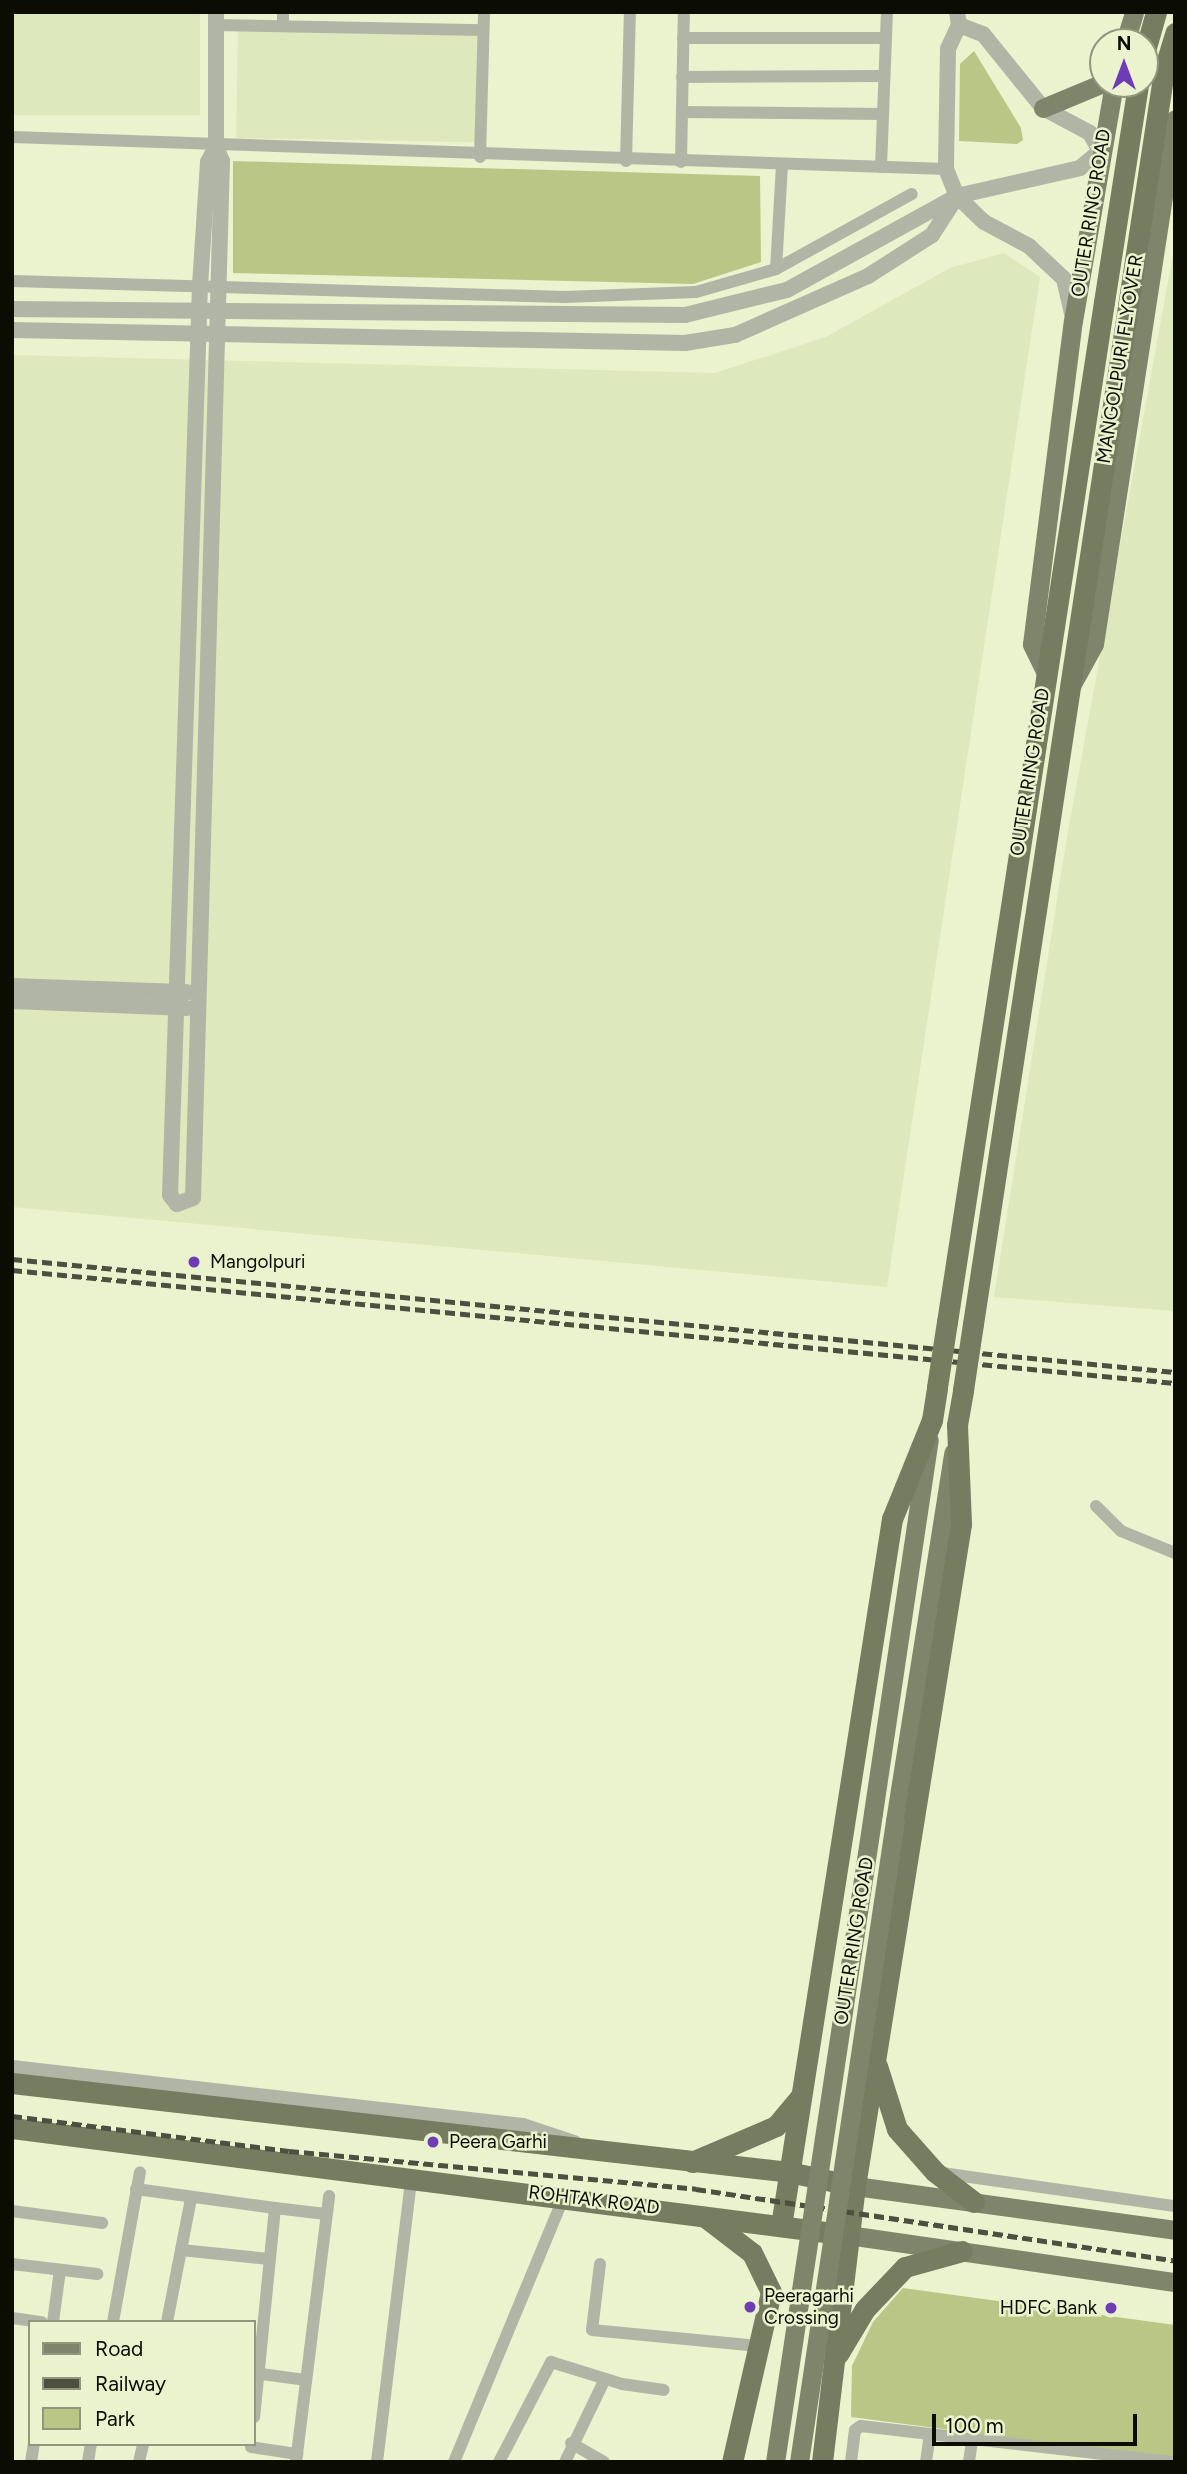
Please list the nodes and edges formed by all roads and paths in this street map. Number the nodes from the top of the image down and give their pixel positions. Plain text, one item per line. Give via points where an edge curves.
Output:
1 (284, 12) edge
2 (484, 12) edge
3 (630, 12) edge
4 (684, 12) edge
5 (887, 12) edge
6 (216, 19) edge
7 (958, 19) edge
8 (283, 26) junction
9 (483, 30) junction
10 (1175, 33) edge
11 (683, 38) junction
12 (885, 38) junction
13 (884, 76) junction
14 (682, 77) junction
15 (1089, 89) edge
16 (1111, 98) edge
17 (1136, 98) edge
18 (1043, 108) junction
19 (681, 112) junction
20 (883, 114) junction
21 (1175, 119) edge
22 (12, 137) edge
23 (216, 144) junction
24 (1100, 151) junction
25 (1171, 153) edge
26 (480, 157) junction
27 (626, 161) junction
28 (681, 162) junction
29 (782, 164) junction
30 (881, 167) junction
31 (946, 169) junction
32 (912, 194) dead end
33 (957, 196) junction
34 (1175, 202) edge
35 (1157, 221) junction
36 (776, 269) junction
37 (12, 281) edge
38 (218, 285) junction
39 (200, 286) junction
40 (1144, 304) junction
41 (12, 309) edge
42 (200, 311) junction
43 (218, 312) junction
44 (1073, 321) junction
45 (12, 330) edge
46 (199, 333) junction
47 (217, 334) junction
48 (1045, 671) junction
49 (1070, 687) junction
50 (12, 986) edge
51 (177, 991) junction
52 (12, 1001) edge
53 (197, 1001) junction
54 (177, 1008) junction
55 (932, 1420) junction
56 (957, 1425) junction
57 (1096, 1506) dead end
58 (1175, 1553) edge
59 (813, 2019) junction
60 (879, 2029) junction
61 (875, 2060) junction
62 (12, 2068) edge
63 (12, 2083) edge
64 (802, 2095) junction
65 (12, 2129) edge
66 (586, 2148) junction
67 (692, 2162) junction
68 (140, 2172) dead end
69 (789, 2172) junction
70 (935, 2172) junction
71 (411, 2181) junction
72 (855, 2186) junction
73 (135, 2189) junction
74 (329, 2196) dead end
75 (564, 2196) junction
76 (191, 2198) junction
77 (974, 2202) junction
78 (1175, 2206) edge
79 (275, 2208) junction
80 (12, 2211) edge
81 (326, 2214) junction
82 (700, 2214) junction
83 (102, 2223) dead end
84 (782, 2226) junction
85 (1175, 2230) edge
86 (848, 2235) junction
87 (181, 2250) junction
88 (962, 2251) junction
89 (270, 2259) junction
90 (12, 2264) edge
91 (600, 2264) dead end
92 (61, 2270) junction
93 (97, 2274) dead end
94 (1175, 2282) edge
95 (52, 2320) edge
96 (113, 2320) edge
97 (167, 2320) edge
98 (758, 2346) junction
99 (833, 2361) junction
100 (256, 2373) edge
101 (605, 2379) junction
102 (305, 2380) junction
103 (664, 2390) dead end
104 (929, 2435) junction
105 (972, 2440) junction
106 (571, 2443) junction
107 (251, 2446) edge
108 (1038, 2447) junction
109 (296, 2458) edge
110 (1164, 2461) edge
111 (249, 2462) edge
112 (377, 2462) edge
113 (454, 2462) edge
114 (499, 2462) edge
115 (565, 2462) edge
116 (604, 2462) edge
117 (732, 2462) edge
118 (775, 2462) edge
119 (799, 2462) edge
120 (822, 2462) edge
121 (851, 2462) edge
122 (926, 2462) edge
123 (969, 2462) edge
124 (1036, 2462) edge
125 (1172, 2462) edge

1 - 8 street
2 - 9 street
3 - 27 street
4 - 11 street
5 - 12 street
6 - 8 street
6 - 23 street
7 - 18 street via 983,34
7 - 31 street via 948,49
8 - 9 street
9 - 26 street
10 - 49 highway, MANGOLPURI FLYOVER, bridge via 1164,70
11 - 12 street
11 - 14 street
12 - 13 street
13 - 14 street
13 - 20 street
14 - 19 street
15 - 18 main road
16 - 24 main road, OUTER RING ROAD
17 - 48 highway, MANGOLPURI FLYOVER, bridge
18 - 24 street via 1090,133
19 - 20 street
19 - 28 street
20 - 30 street
21 - 25 main road
22 - 23 street
23 - 26 street
23 - 38 street via 222,161
23 - 39 street via 208,162
24 - 25 street
24 - 33 street via 1080,168
24 - 44 main road, OUTER RING ROAD
25 - 35 main road
26 - 27 street
27 - 28 street
28 - 29 street
29 - 30 street
29 - 36 street
30 - 31 street
31 - 33 street
32 - 36 street
33 - 43 street via 788,290 695,314
33 - 44 street via 984,222 1030,246 1064,279
33 - 47 street via 932,235 898,259 735,335 685,343
34 - 35 main road
35 - 40 main road
36 - 38 street via 696,292 565,297
37 - 39 street
38 - 39 street
38 - 43 street
39 - 42 street
40 - 44 main road via 1128,279 1105,273 1082,297
40 - 49 main road via 1094,644
41 - 42 street
42 - 43 street
42 - 46 street
43 - 47 street
44 - 48 main road, OUTER RING ROAD via 1032,644
45 - 46 street
46 - 47 street
46 - 51 street
47 - 53 street
48 - 55 highway, OUTER RING ROAD, bridge
49 - 56 highway, OUTER RING ROAD, bridge
50 - 51 street
51 - 53 street
51 - 54 street
52 - 54 street
53 - 54 street
53 - 54 street via 193,1198 177,1204 170,1195
55 - 59 highway, OUTER RING ROAD via 892,1519
55 - 118 main road, OUTER RING ROAD, bridge
56 - 60 highway, OUTER RING ROAD via 961,1524
56 - 119 main road, OUTER RING ROAD, bridge
57 - 58 street via 1121,1531
59 - 60 highway
59 - 64 highway, OUTER RING ROAD
60 - 61 highway, OUTER RING ROAD
61 - 70 highway via 897,2129
61 - 72 highway, OUTER RING ROAD
62 - 66 street via 523,2126
63 - 66 highway
64 - 67 highway via 776,2126
64 - 69 highway, OUTER RING ROAD
65 - 71 highway, ROHTAK ROAD
66 - 67 highway
67 - 69 highway
68 - 73 street
69 - 72 highway
69 - 84 highway, OUTER RING ROAD
70 - 77 highway
70 - 78 street
71 - 75 highway, ROHTAK ROAD
71 - 112 street
72 - 77 main road
72 - 86 highway, OUTER RING ROAD
73 - 76 street
73 - 96 street
74 - 81 street
75 - 82 highway, ROHTAK ROAD
75 - 113 street
76 - 79 street
76 - 87 street
77 - 85 main road
79 - 81 street
79 - 89 street
80 - 83 street
81 - 102 street
82 - 84 highway, ROHTAK ROAD
82 - 98 highway via 752,2253 771,2292
84 - 86 highway, ROHTAK ROAD
86 - 88 main road, ROHTAK ROAD
86 - 99 highway, OUTER RING ROAD
87 - 89 street
87 - 97 street
88 - 94 main road, ROHTAK ROAD
88 - 99 highway via 905,2267 866,2309
89 - 100 street
90 - 92 street
91 - 98 street via 592,2330
92 - 93 street
92 - 95 street
98 - 117 highway
99 - 120 highway, OUTER RING ROAD
100 - 102 street
101 - 103 street
101 - 106 street
101 - 114 street via 551,2362
102 - 109 street
104 - 105 street
104 - 121 street via 859,2427
104 - 122 street
105 - 108 street
105 - 123 street
106 - 115 street
106 - 116 street
107 - 109 street
107 - 111 street
108 - 110 street
108 - 124 street
110 - 125 street

